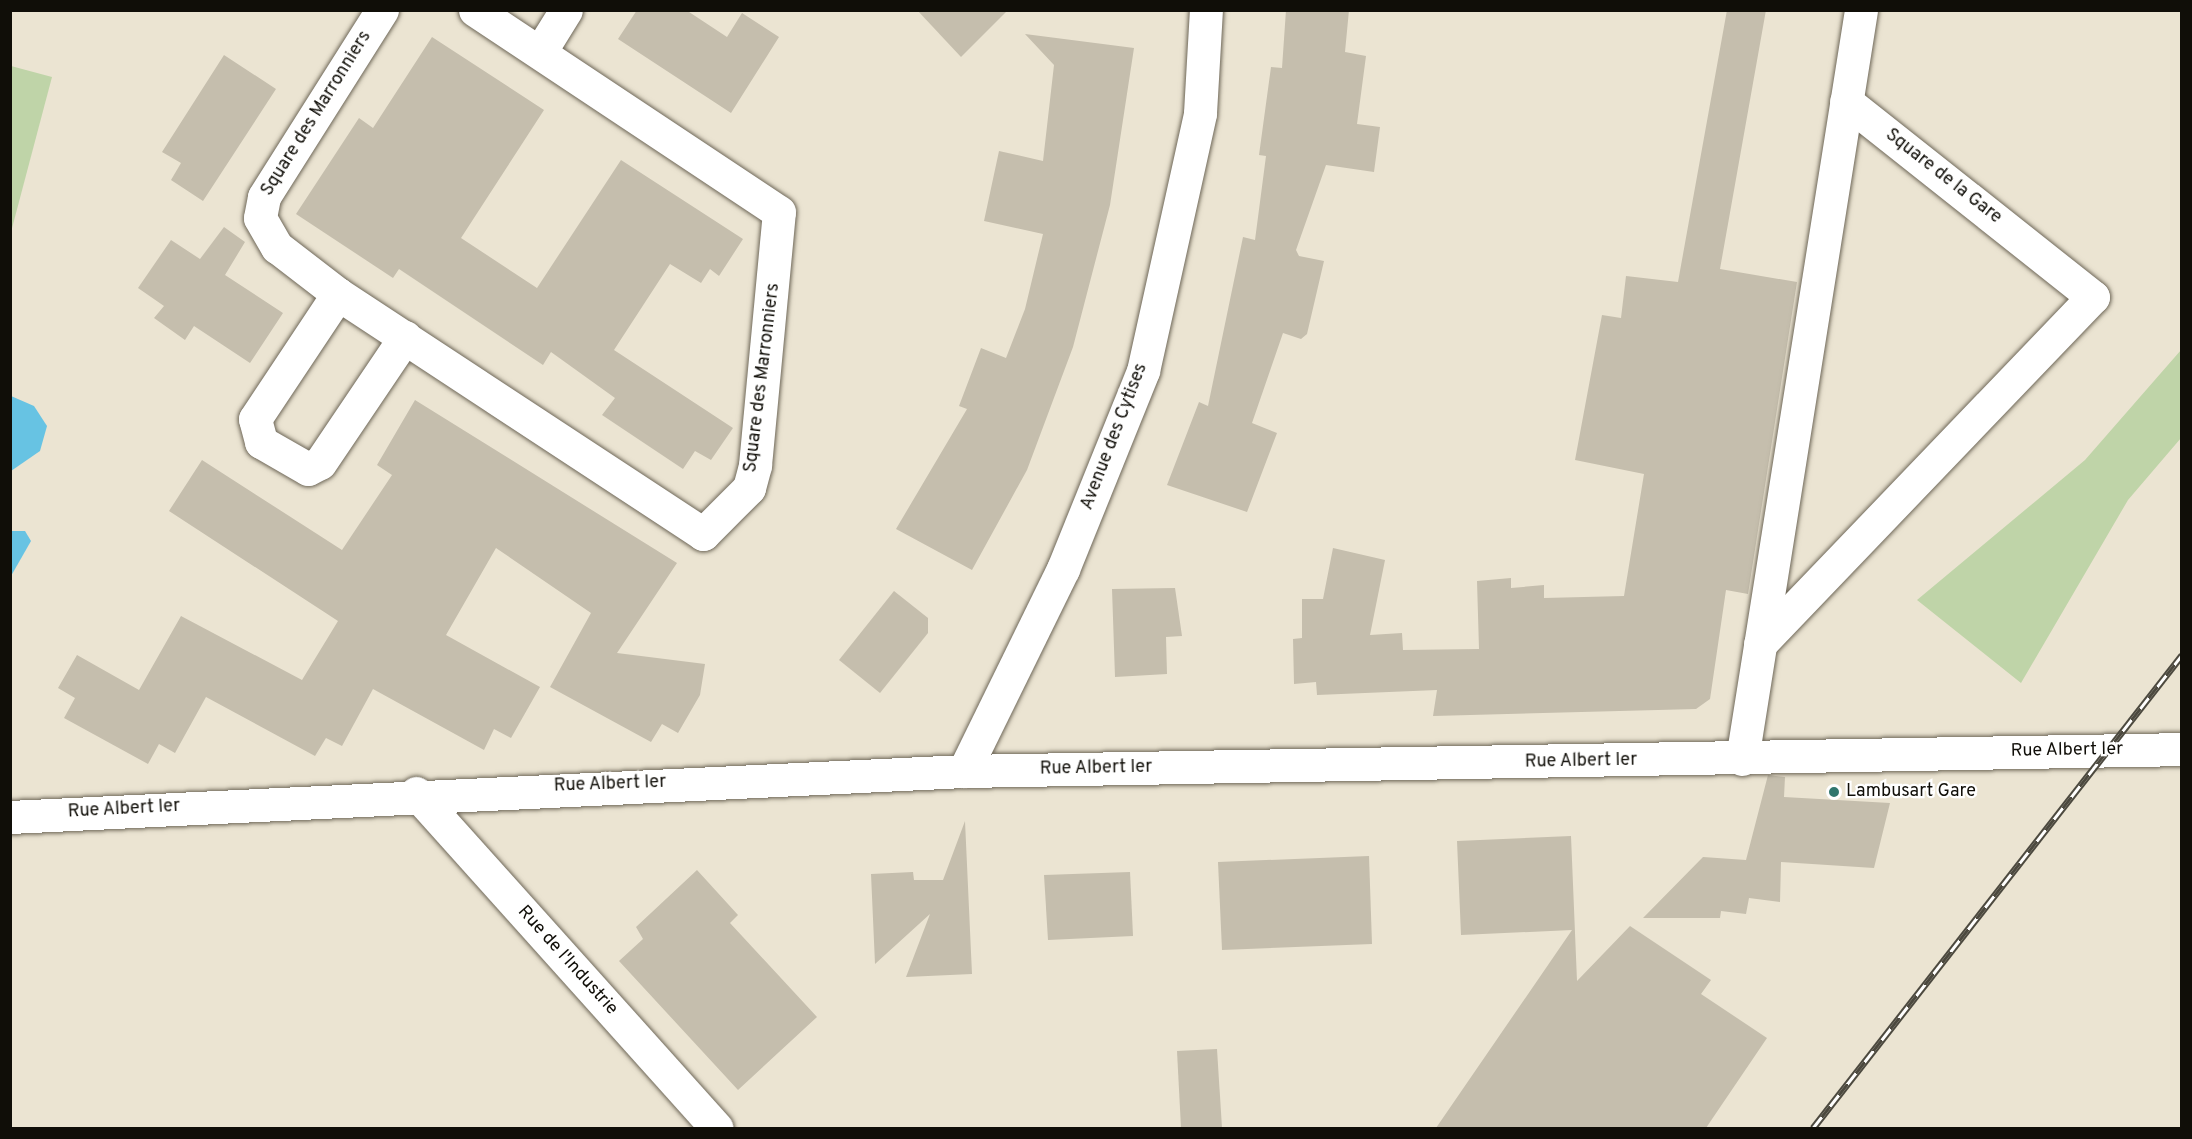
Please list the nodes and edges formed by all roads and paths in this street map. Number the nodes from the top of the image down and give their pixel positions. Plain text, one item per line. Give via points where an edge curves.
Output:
1 (382, 10) edge
2 (475, 10) edge
3 (566, 10) edge
4 (1206, 10) edge
5 (1861, 10) edge
6 (540, 52) junction
7 (1846, 100) junction
8 (338, 294) junction
9 (405, 337) junction
10 (1760, 644) junction
11 (2181, 749) edge
12 (1742, 759) junction
13 (964, 771) junction
14 (416, 793) junction
15 (10, 817) edge
16 (717, 1128) edge

1 - 8 street, Square des Marronniers via 272,181 260,218 277,247
2 - 6 street, Square des Marronniers
3 - 6 street
4 - 13 street, Avenue des Cytises via 1200,113 1143,371 1063,569
5 - 7 street
6 - 9 street, Square des Marronniers via 779,212 749,488 703,534
7 - 10 street
7 - 10 street, Square de la Gare via 2093,297
8 - 9 street, Square des Marronniers
8 - 9 street via 255,419 261,442 308,469 320,463
10 - 12 street
11 - 12 street, Rue Albert Ier
12 - 13 street, Rue Albert Ier
13 - 14 street, Rue Albert Ier
14 - 15 street, Rue Albert Ier
14 - 16 street, Rue de l'Industrie

